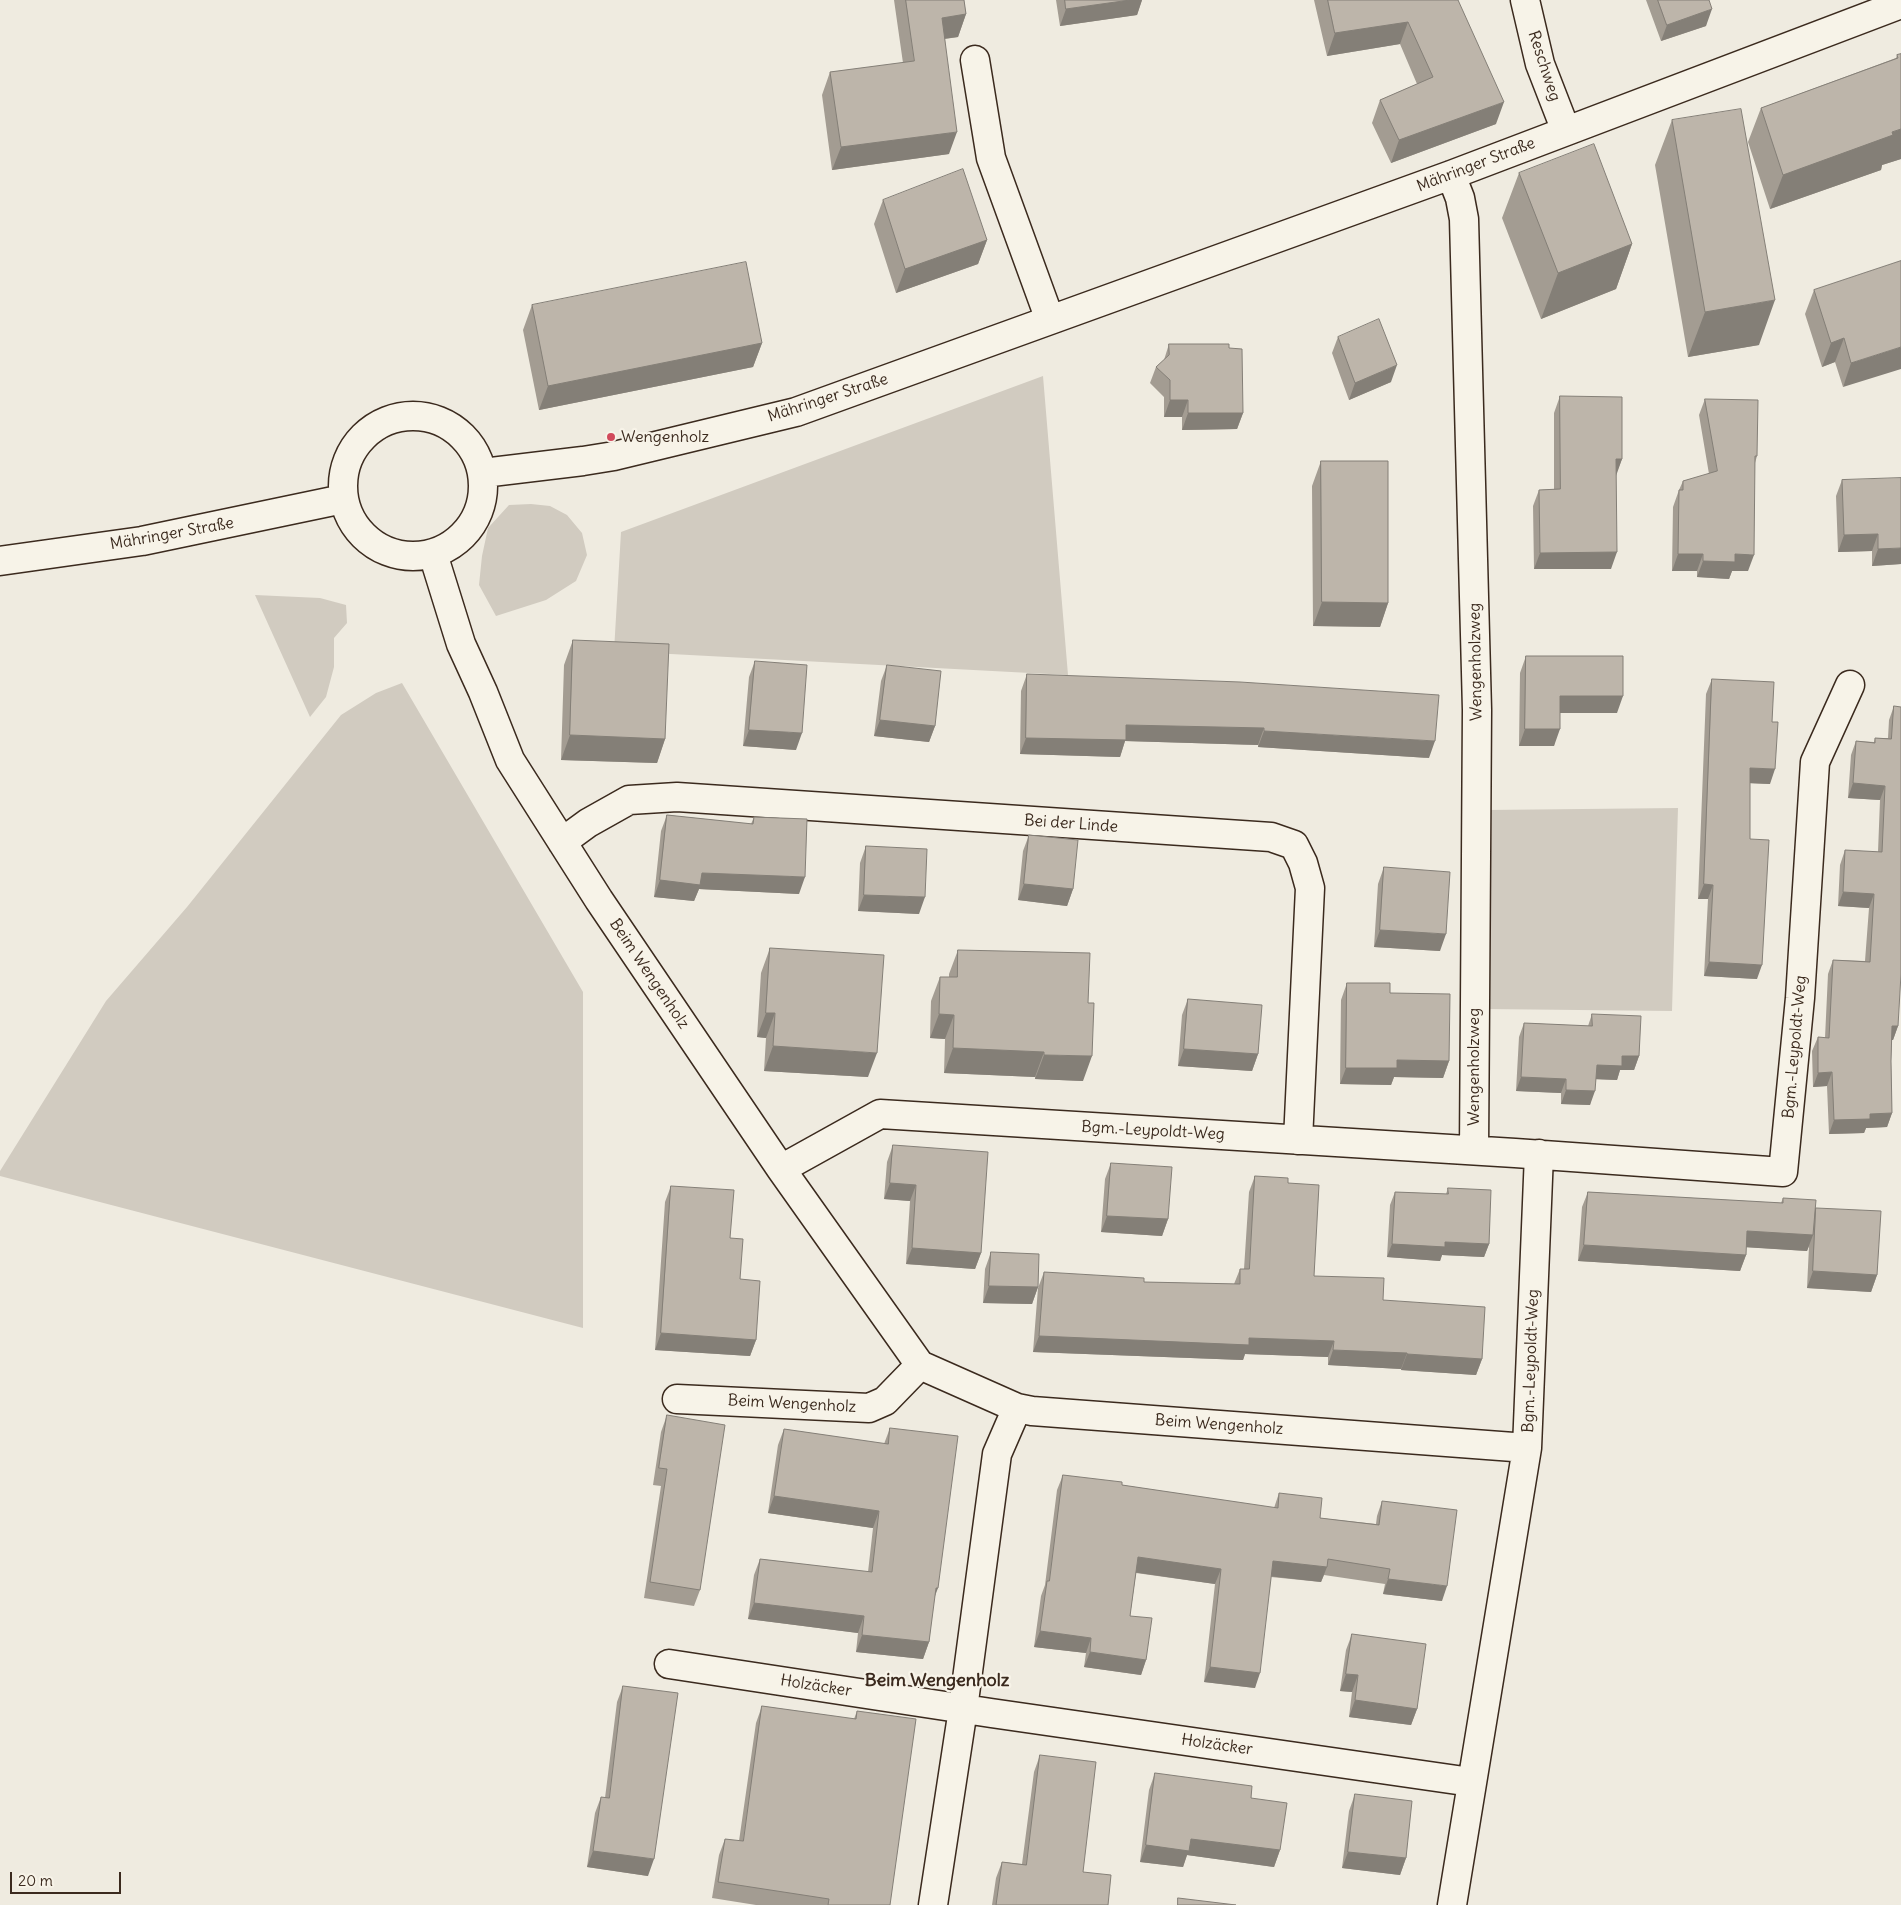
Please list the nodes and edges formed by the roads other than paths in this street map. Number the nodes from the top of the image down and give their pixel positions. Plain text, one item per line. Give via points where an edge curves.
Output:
1 (1525, 0) edge
2 (1901, 4) edge
3 (975, 60) dead end
4 (1566, 131) junction
5 (1451, 175) junction
6 (1050, 320) junction
7 (483, 472) junction
8 (343, 499) junction
9 (433, 554) junction
10 (0, 561) edge
11 (1850, 685) dead end
12 (562, 842) junction
13 (1298, 1140) junction
14 (1474, 1150) junction
15 (1539, 1154) junction
16 (781, 1169) junction
17 (920, 1365) junction
18 (677, 1399) dead end
19 (1017, 1408) junction
20 (1527, 1448) junction
21 (669, 1664) dead end
22 (963, 1709) junction
23 (1471, 1782) junction
24 (934, 1905) edge
25 (1452, 1905) edge

1 - 4 street, Reschweg via 1540,64
2 - 4 street, Mähringer Straße
3 - 6 street via 992,158
4 - 5 street, Mähringer Straße
5 - 6 street, Mähringer Straße
5 - 14 street, Wengenholzweg via 1464,219 1477,710
6 - 7 street, Mähringer Straße via 796,412 614,456
7 - 8 street via 463,436 446,423 426,416 404,416 382,422 363,435 349,454 342,476
7 - 9 street via 484,494 475,519 452,544
8 - 9 street via 349,518 376,546 394,554 414,557
8 - 10 street, Mähringer Straße via 142,541
9 - 12 street, Beim Wengenholz via 461,644 510,760
11 - 15 street, Bgm.-Leypoldt-Weg via 1815,762 1800,998 1784,1172
12 - 13 street, Bei der Linde via 629,800 677,797 1271,837 1294,845 1310,888
12 - 16 street, Beim Wengenholz
13 - 14 street, Bgm.-Leypoldt-Weg
13 - 16 street, Bgm.-Leypoldt-Weg via 880,1114
14 - 15 street, Bgm.-Leypoldt-Weg
15 - 20 street, Bgm.-Leypoldt-Weg
16 - 17 street, Beim Wengenholz
17 - 18 street, Beim Wengenholz via 885,1401 869,1408
17 - 19 street, Beim Wengenholz
19 - 20 street, Beim Wengenholz
19 - 22 street via 997,1454
20 - 23 street
21 - 22 street, Holzäcker
22 - 23 street, Holzäcker
22 - 24 street
23 - 25 street

